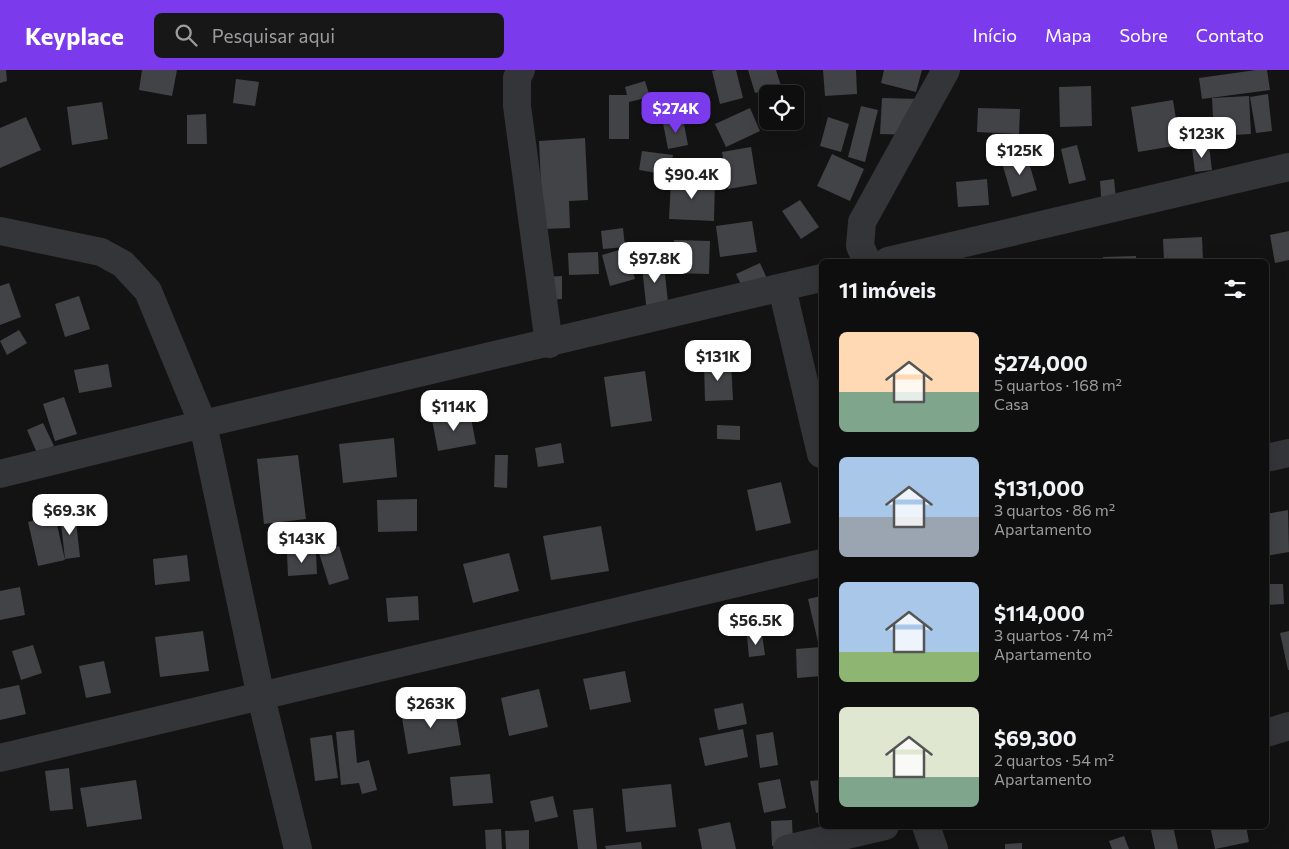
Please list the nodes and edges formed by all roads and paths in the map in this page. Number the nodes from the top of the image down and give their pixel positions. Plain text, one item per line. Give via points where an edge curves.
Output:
1 (521, 70) edge
2 (946, 70) edge
3 (1289, 167) edge
4 (0, 231) edge
5 (866, 259) edge
6 (897, 259) edge
7 (819, 279) edge
8 (782, 288) junction
9 (549, 344) junction
10 (203, 424) junction
11 (819, 445) edge
12 (1289, 453) edge
13 (1269, 457) edge
14 (0, 474) edge
15 (819, 563) edge
16 (261, 697) junction
17 (1289, 726) edge
18 (1269, 732) edge
19 (0, 758) edge
20 (872, 829) edge
21 (927, 829) edge
22 (298, 849) edge
23 (787, 849) edge
24 (934, 849) edge

1 - 9 street via 516,78 516,106
2 - 5 street via 862,222 860,246
3 - 6 street
4 - 10 street via 101,252 123,264 148,291
7 - 8 street
8 - 9 street
8 - 11 street
9 - 10 street
10 - 14 street
10 - 16 street
12 - 13 street
15 - 16 street
16 - 19 street
16 - 22 street
17 - 18 street
20 - 23 street
21 - 24 street

